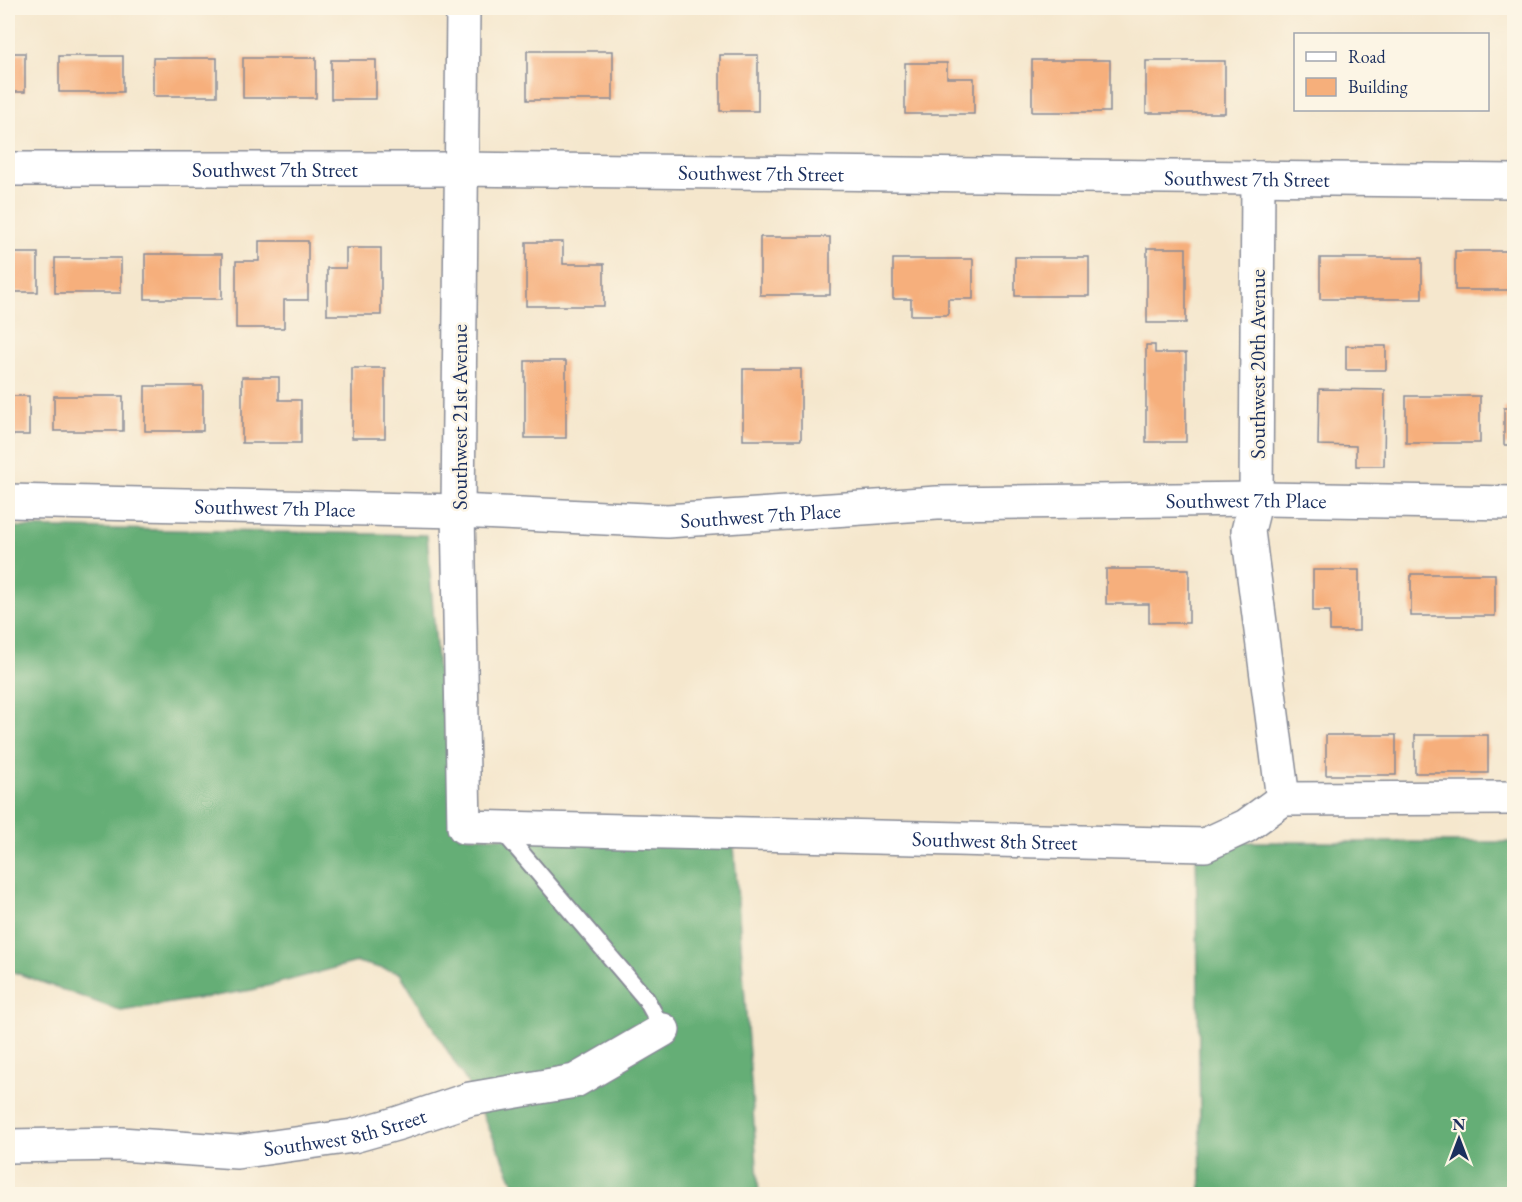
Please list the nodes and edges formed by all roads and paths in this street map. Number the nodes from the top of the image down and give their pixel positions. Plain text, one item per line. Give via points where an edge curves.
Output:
1 (463, 8) edge
2 (8, 169) edge
3 (461, 169) junction
4 (1258, 178) junction
5 (1515, 181) edge
6 (1256, 499) junction
7 (8, 501) edge
8 (1515, 503) edge
9 (458, 511) junction
10 (1515, 798) edge
11 (1282, 799) junction
12 (464, 827) joint
13 (500, 827) junction
14 (663, 1030) joint
15 (8, 1146) edge

1 - 3 street, Southwest 21st Avenue
2 - 3 street, Southwest 7th Street
3 - 4 street, Southwest 7th Street
3 - 9 street, Southwest 21st Avenue
4 - 5 street, Southwest 7th Street
4 - 6 street, Southwest 20th Avenue
6 - 8 street, Southwest 7th Place
6 - 9 street, Southwest 7th Place via 937,502 667,521
6 - 11 street, Southwest 20th Avenue via 1248,531
7 - 9 street, Southwest 7th Place
9 - 12 street, Southwest 21st Avenue
10 - 11 street
11 - 13 street, Southwest 8th Street via 1246,826 1205,845
12 - 13 street, Southwest 8th Street
13 - 14 lane via 646,999
14 - 15 street, Southwest 8th Street via 575,1082 470,1099 353,1136 237,1152 120,1144

